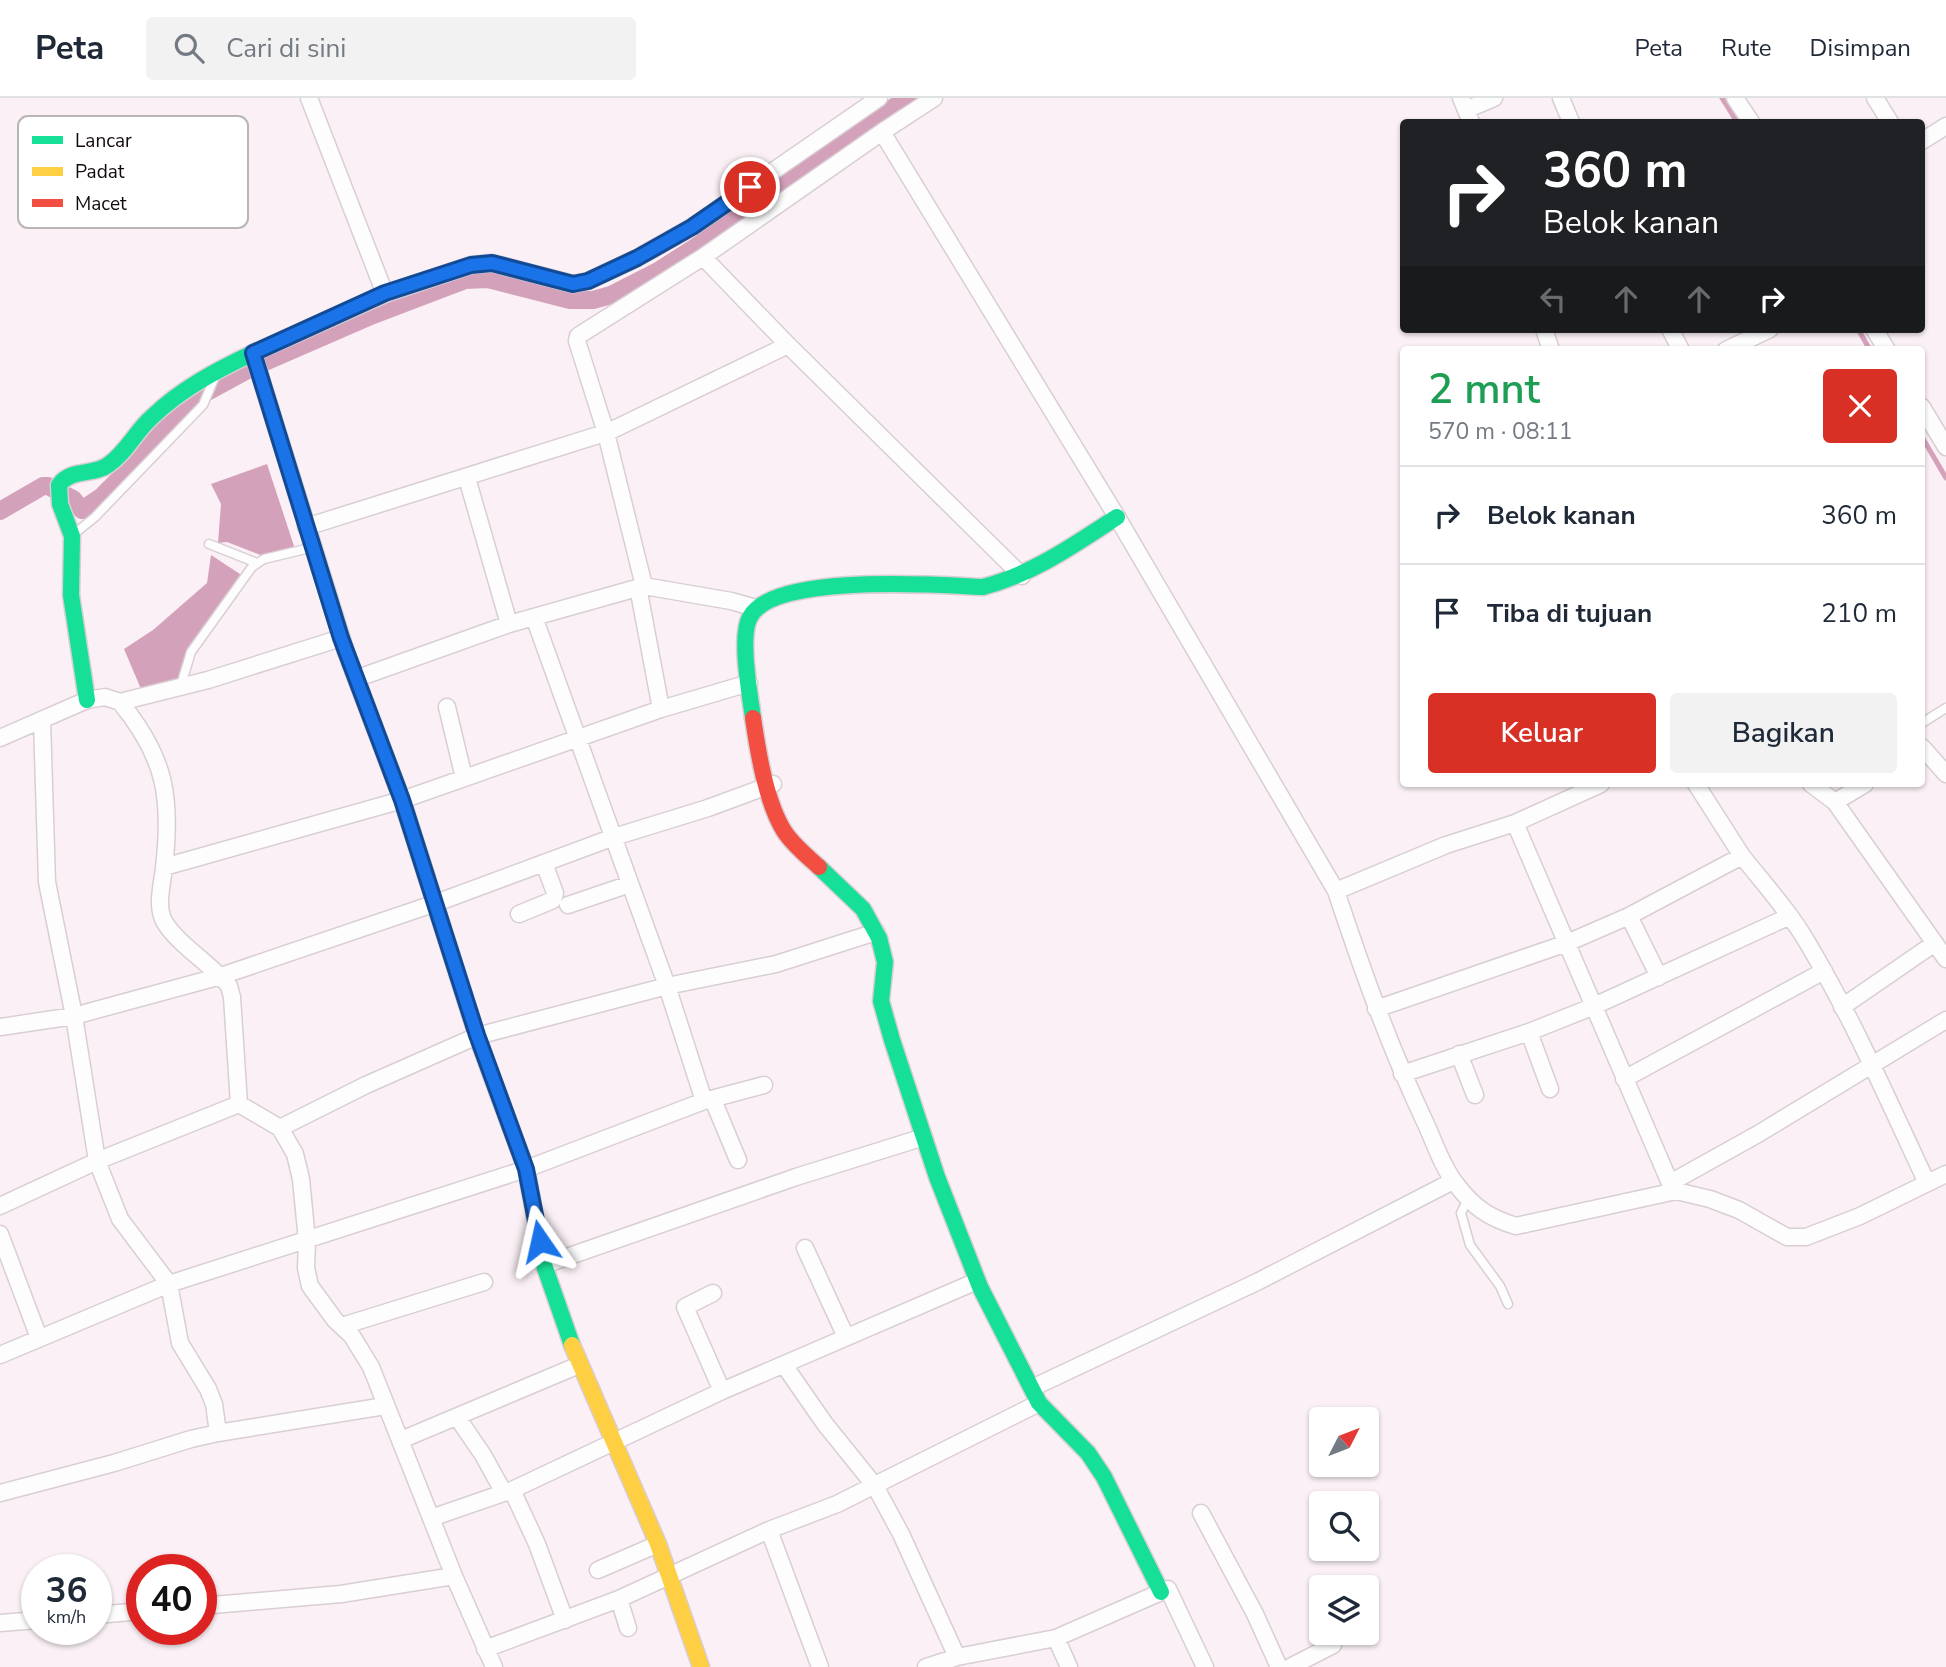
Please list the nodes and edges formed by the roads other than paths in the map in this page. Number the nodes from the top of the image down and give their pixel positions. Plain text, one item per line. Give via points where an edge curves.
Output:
1 (309, 98) edge
2 (879, 98) edge
3 (934, 98) edge
4 (1494, 98) edge
5 (1561, 98) edge
6 (1735, 98) edge
7 (1875, 98) edge
8 (1466, 110) edge
9 (1570, 119) edge
10 (1749, 119) edge
11 (1888, 119) edge
12 (1946, 127) edge
13 (881, 132) junction
14 (1925, 140) edge
15 (703, 257) junction
16 (385, 293) junction
17 (1762, 333) edge
18 (788, 345) junction
19 (1734, 346) edge
20 (253, 353) junction
21 (217, 373) junction
22 (1925, 412) edge
23 (606, 433) junction
24 (1946, 447) edge
25 (467, 478) junction
26 (1117, 517) junction
27 (306, 527) junction
28 (72, 536) junction
29 (209, 544) dead end
30 (313, 547) junction
31 (257, 563) junction
32 (1022, 576) junction
33 (641, 586) junction
34 (756, 608) junction
35 (534, 617) junction
36 (509, 624) junction
37 (341, 638) junction
38 (358, 678) junction
39 (749, 683) junction
40 (181, 685) junction
41 (87, 700) junction
42 (120, 702) junction
43 (447, 707) dead end
44 (1946, 708) edge
45 (661, 709) junction
46 (41, 721) junction
47 (1925, 721) edge
48 (0, 738) edge
49 (577, 738) junction
50 (1925, 751) edge
51 (1946, 774) edge
52 (464, 778) junction
53 (771, 785) junction
54 (1594, 787) edge
55 (1698, 787) edge
56 (1815, 787) edge
57 (1860, 787) edge
58 (402, 800) junction
59 (1835, 802) junction
60 (1514, 823) junction
61 (614, 837) junction
62 (1742, 856) junction
63 (544, 863) junction
64 (164, 867) junction
65 (630, 884) junction
66 (1336, 891) junction
67 (436, 903) junction
68 (568, 905) dead end
69 (519, 914) dead end
70 (1629, 916) junction
71 (1790, 916) junction
72 (876, 932) junction
73 (1567, 943) junction
74 (1935, 943) junction
75 (1946, 959) edge
76 (1824, 971) junction
77 (221, 976) junction
78 (1659, 978) junction
79 (667, 986) junction
80 (1592, 1007) junction
81 (1842, 1007) junction
82 (1376, 1009) junction
83 (74, 1016) junction
84 (1946, 1020) edge
85 (0, 1027) edge
86 (1529, 1031) junction
87 (477, 1035) junction
88 (1459, 1054) junction
89 (1872, 1066) junction
90 (1402, 1074) junction
91 (1624, 1079) junction
92 (764, 1084) dead end
93 (1550, 1089) dead end
94 (1475, 1095) dead end
95 (709, 1101) junction
96 (239, 1104) junction
97 (280, 1128) junction
98 (924, 1138) junction
99 (738, 1160) dead end
100 (97, 1161) junction
101 (526, 1169) junction
102 (1946, 1174) edge
103 (1453, 1181) junction
104 (1927, 1183) junction
105 (1673, 1187) junction
106 (1468, 1199) junction
107 (0, 1206) edge
108 (0, 1234) edge
109 (307, 1241) junction
110 (805, 1248) dead end
111 (544, 1265) junction
112 (977, 1281) junction
113 (484, 1282) dead end
114 (169, 1284) junction
115 (713, 1293) dead end
116 (1508, 1304) dead end
117 (342, 1326) junction
118 (846, 1337) junction
119 (39, 1338) junction
120 (0, 1355) edge
121 (579, 1365) junction
122 (783, 1365) junction
123 (1032, 1388) junction
124 (722, 1391) junction
125 (1039, 1403) junction
126 (385, 1406) junction
127 (457, 1416) junction
128 (218, 1433) junction
129 (401, 1440) junction
130 (614, 1443) junction
131 (876, 1486) junction
132 (508, 1491) junction
133 (0, 1493) edge
134 (1201, 1513) dead end
135 (431, 1518) junction
136 (769, 1530) junction
137 (658, 1544) junction
138 (598, 1570) dead end
139 (454, 1576) junction
140 (671, 1577) junction
141 (1161, 1592) junction
142 (619, 1599) junction
143 (217, 1605) edge
144 (565, 1620) junction
145 (21, 1621) edge
146 (0, 1623) edge
147 (628, 1628) dead end
148 (1056, 1637) junction
149 (1333, 1646) dead end
150 (485, 1649) junction
151 (957, 1657) junction
152 (494, 1667) edge
153 (701, 1667) edge
154 (820, 1667) edge
155 (926, 1667) edge
156 (1069, 1667) edge
157 (1205, 1667) edge
158 (1279, 1667) edge
159 (1290, 1667) edge

1 - 16 street
2 - 16 street via 692,227 588,281 573,284 479,263
3 - 13 street
4 - 8 street
5 - 9 street
6 - 10 street
7 - 11 street
12 - 14 street
13 - 15 street
13 - 26 street
15 - 18 street
15 - 23 street via 580,334 578,341
16 - 20 street
17 - 19 street
18 - 23 street
18 - 32 street
20 - 21 street
20 - 27 street
21 - 28 lane via 203,405
21 - 28 street via 150,418 109,465 61,481 57,495
22 - 24 street
23 - 25 street
23 - 33 street
25 - 27 street
25 - 36 street
26 - 32 street
26 - 66 street
27 - 30 street
28 - 41 street via 71,594
29 - 31 lane
30 - 31 lane
30 - 37 street
31 - 40 lane via 191,652
32 - 34 street via 983,587 870,584 796,592
33 - 34 street
33 - 35 street
33 - 45 street
34 - 39 street via 746,624
35 - 36 street
35 - 49 street
36 - 38 street
37 - 38 street
37 - 40 street
38 - 58 street
39 - 45 street
39 - 53 street via 762,763
40 - 42 street
41 - 42 street via 105,697
41 - 46 street
42 - 64 street via 157,760 166,791
43 - 52 street
44 - 47 lane
45 - 49 street
46 - 48 street
46 - 83 street via 47,882
49 - 52 street
49 - 61 street
50 - 51 street
52 - 58 street
53 - 61 street
53 - 72 street via 779,825 843,887
54 - 60 street
55 - 62 street
56 - 59 street
57 - 59 street
58 - 64 street
58 - 67 street
59 - 74 street
60 - 66 street via 1446,845
60 - 73 street
61 - 63 street
61 - 65 street
62 - 70 street
62 - 71 street
63 - 67 street
63 - 69 street via 555,893 553,900
64 - 77 street via 162,919
65 - 68 street
65 - 79 street
66 - 82 street
67 - 77 street
67 - 87 street
70 - 73 street
70 - 78 street
71 - 76 street
71 - 78 street
72 - 79 street via 776,964
72 - 98 street via 886,968 880,998
73 - 80 street
73 - 82 street
74 - 75 street
74 - 81 street
76 - 81 street
76 - 91 street
77 - 83 street
77 - 96 street via 232,997
78 - 80 street
79 - 87 street
79 - 95 street
80 - 86 street
80 - 91 street
81 - 89 street
82 - 90 street
83 - 85 street
83 - 100 street
84 - 89 street
86 - 88 street
86 - 93 street
87 - 97 street
87 - 101 street
88 - 90 street
88 - 94 street
89 - 104 street
89 - 105 street
90 - 103 street
91 - 105 street
92 - 95 street
95 - 99 street
95 - 101 street
96 - 97 street
96 - 100 street
97 - 109 street via 295,1154
98 - 111 street via 796,1177
98 - 112 street
100 - 107 street
100 - 114 street via 120,1219
101 - 109 street
101 - 111 street
102 - 104 street
103 - 106 street
103 - 123 street via 1259,1281
104 - 105 street via 1806,1237 1787,1237 1739,1210
105 - 106 street via 1516,1226 1493,1219
106 - 116 lane via 1461,1213 1469,1244
108 - 119 street
109 - 114 street
109 - 117 street via 310,1286
110 - 118 street
111 - 121 street
112 - 118 street
112 - 123 street
113 - 117 street
114 - 119 street
114 - 128 street via 180,1343 208,1389
115 - 124 street via 685,1307
117 - 126 street via 371,1367
118 - 122 street
119 - 120 street
121 - 127 street
121 - 130 street
122 - 124 street
122 - 131 street
123 - 125 street
124 - 130 street
125 - 131 street
125 - 141 street via 1093,1461
126 - 128 street
126 - 129 street
127 - 129 street
127 - 132 street
128 - 133 street
129 - 135 street
130 - 132 street
130 - 137 street
131 - 136 street
131 - 151 street
132 - 135 street
132 - 144 street via 537,1544
134 - 158 street
135 - 139 street
136 - 140 street
136 - 154 street
137 - 138 street
137 - 140 street
139 - 143 street via 341,1594
139 - 150 street
140 - 142 street
140 - 153 street
141 - 148 street
141 - 157 street via 1168,1589
142 - 144 street
142 - 147 street
144 - 150 street
145 - 146 street
148 - 151 street
148 - 156 street
149 - 159 street
150 - 152 street
151 - 155 street

